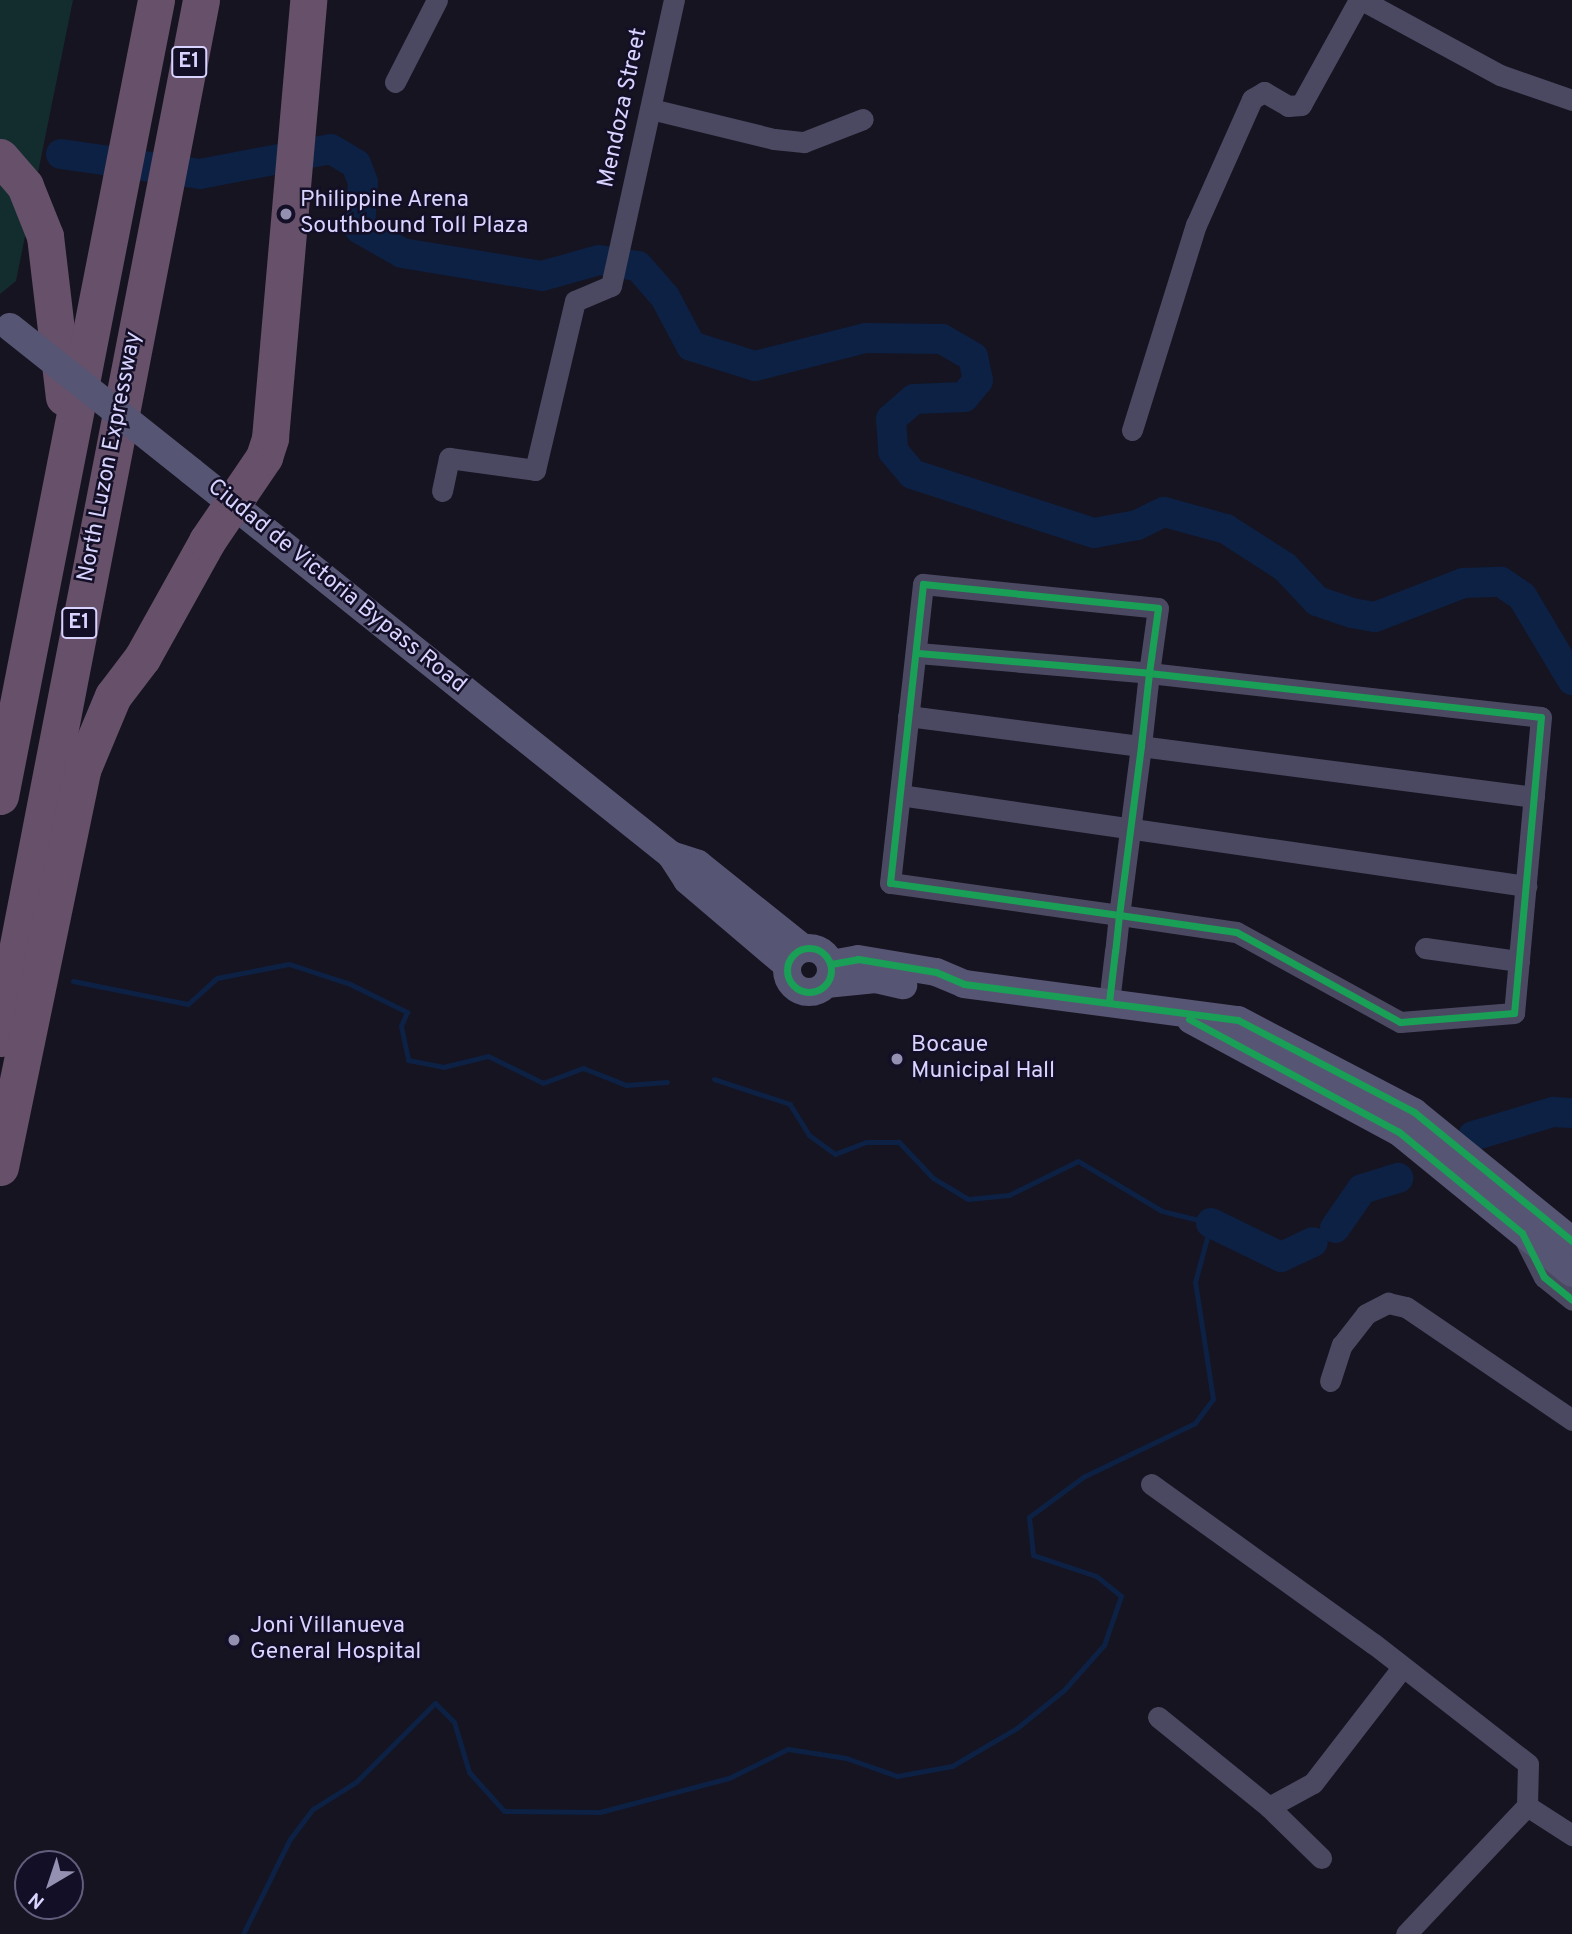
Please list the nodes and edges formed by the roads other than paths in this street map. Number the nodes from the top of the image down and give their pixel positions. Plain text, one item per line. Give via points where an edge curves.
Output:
1 (156, 0) edge
2 (201, 0) edge
3 (308, 0) edge
4 (438, 0) edge
5 (674, 0) edge
6 (1361, 0) edge
7 (395, 82) dead end
8 (1572, 100) edge
9 (651, 109) junction
10 (863, 119) dead end
11 (0, 157) edge
12 (5, 323) edge
13 (1132, 430) dead end
14 (69, 439) junction
15 (442, 491) dead end
16 (233, 504) junction
17 (918, 653) junction
18 (1149, 673) junction
19 (908, 716) junction
20 (1141, 746) junction
21 (0, 796) edge
22 (900, 796) junction
23 (1534, 797) junction
24 (1130, 829) junction
25 (1526, 886) junction
26 (1119, 915) junction
27 (1425, 948) dead end
28 (795, 957) junction
29 (1519, 961) junction
30 (829, 974) junction
31 (1109, 1002) junction
32 (0, 1038) edge
33 (0, 1167) edge
34 (1480, 1182) junction
35 (1522, 1233) junction
36 (1572, 1241) edge
37 (1572, 1273) edge
38 (1572, 1300) edge
39 (1330, 1381) dead end
40 (1572, 1420) edge
41 (1151, 1483) dead end
42 (1402, 1668) junction
43 (1158, 1717) dead end
44 (1527, 1806) junction
45 (1269, 1807) junction
46 (1572, 1835) edge
47 (1321, 1858) dead end
48 (1406, 1934) edge

1 - 14 highway, North Luzon Expressway / E1
2 - 32 highway, North Luzon Expressway / E1
3 - 16 highway via 288,195 275,415 264,457
4 - 7 street
5 - 9 street, Mendoza Street
6 - 8 street via 1500,75
6 - 13 street via 1301,105 1288,106 1264,92 1252,99 1196,225
9 - 10 street via 804,142
9 - 15 street, Mendoza Street via 611,286 575,301 535,470 449,458
11 - 14 highway via 25,186 46,236
12 - 16 main road, Ciudad de Victoria Bypass Road, bridge
14 - 21 highway, North Luzon Expressway / E1
16 - 28 main road, Ciudad de Victoria Bypass Road via 671,855 698,864
16 - 33 highway via 186,576 142,658 113,696 82,770
17 - 18 street
17 - 18 street via 923,584 1158,608
17 - 19 street
18 - 20 street
18 - 23 street via 1541,717
19 - 20 street
19 - 22 street
20 - 23 street
20 - 24 street
22 - 24 street
22 - 26 street via 890,883
23 - 25 street
24 - 25 street
24 - 26 street
25 - 29 street
26 - 29 street via 1236,932 1400,1022 1514,1013
26 - 31 street
27 - 29 street
28 - 30 main road via 817,949
28 - 30 main road via 789,978 798,989 812,992
30 - 31 main road via 933,991 964,984
31 - 34 main road via 1183,1015 1406,1122
34 - 35 main road
34 - 36 main road
35 - 37 main road
35 - 38 street via 1544,1277
39 - 40 street via 1342,1345 1366,1314 1388,1303 1406,1307
41 - 42 street
42 - 44 street via 1528,1764
42 - 45 street via 1313,1783
43 - 45 street
44 - 46 street
44 - 48 street
45 - 47 street

